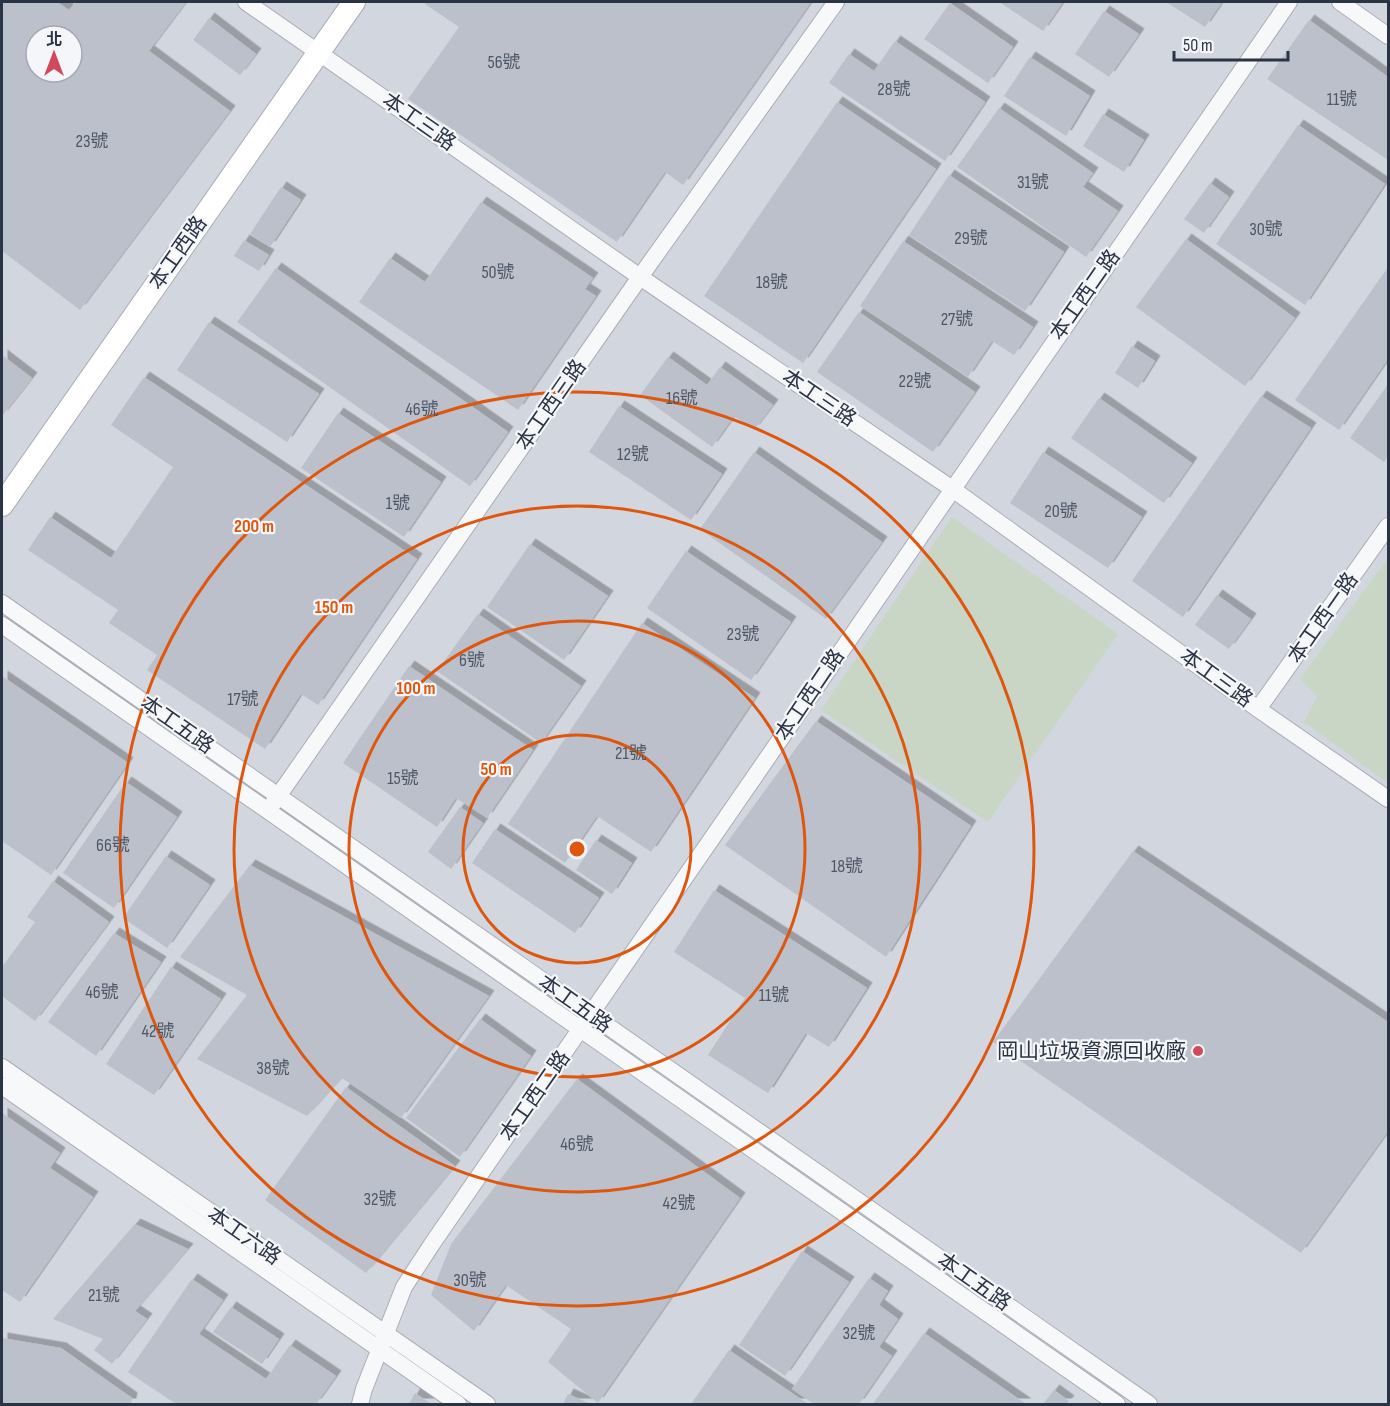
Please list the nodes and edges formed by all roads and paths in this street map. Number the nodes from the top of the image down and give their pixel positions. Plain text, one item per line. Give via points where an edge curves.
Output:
1 (246, 2) edge
2 (354, 2) edge
3 (836, 2) edge
4 (1289, 2) edge
5 (1340, 2) edge
6 (1389, 36) edge
7 (318, 52) junction
8 (640, 277) junction
9 (951, 488) junction
10 (2, 505) edge
11 (1389, 526) edge
12 (2, 603) edge
13 (2, 625) edge
14 (1258, 709) junction
15 (278, 796) junction
16 (1389, 800) edge
17 (268, 810) junction
18 (591, 1014) junction
19 (580, 1029) junction
20 (2, 1067) edge
21 (2, 1086) edge
22 (383, 1342) junction
23 (360, 1404) edge
24 (458, 1404) edge
25 (487, 1404) edge
26 (1117, 1404) edge
27 (1149, 1404) edge

1 - 7 street, 本工三路
2 - 7 street, 本工西路
3 - 8 street, 本工西三路
4 - 9 street, 本工西二路
5 - 6 street
7 - 8 street, 本工三路
7 - 10 street, 本工西路
8 - 9 street, 本工三路
8 - 15 street, 本工西三路
9 - 14 street, 本工三路
9 - 18 street, 本工西二路
11 - 14 street, 本工西一路
12 - 15 street, 本工五路
13 - 17 street, 本工五路
14 - 16 street, 本工三路
15 - 17 street, 本工西三路
15 - 18 street, 本工五路
17 - 19 street, 本工五路
18 - 19 street, 本工西二路
18 - 27 street, 本工五路
19 - 22 street, 本工西二路 via 404,1287
19 - 26 street, 本工五路
20 - 22 street, 本工六路
21 - 22 street, 本工六路
22 - 23 street, 本工西二路
22 - 24 street, 本工六路
22 - 25 street, 本工六路

